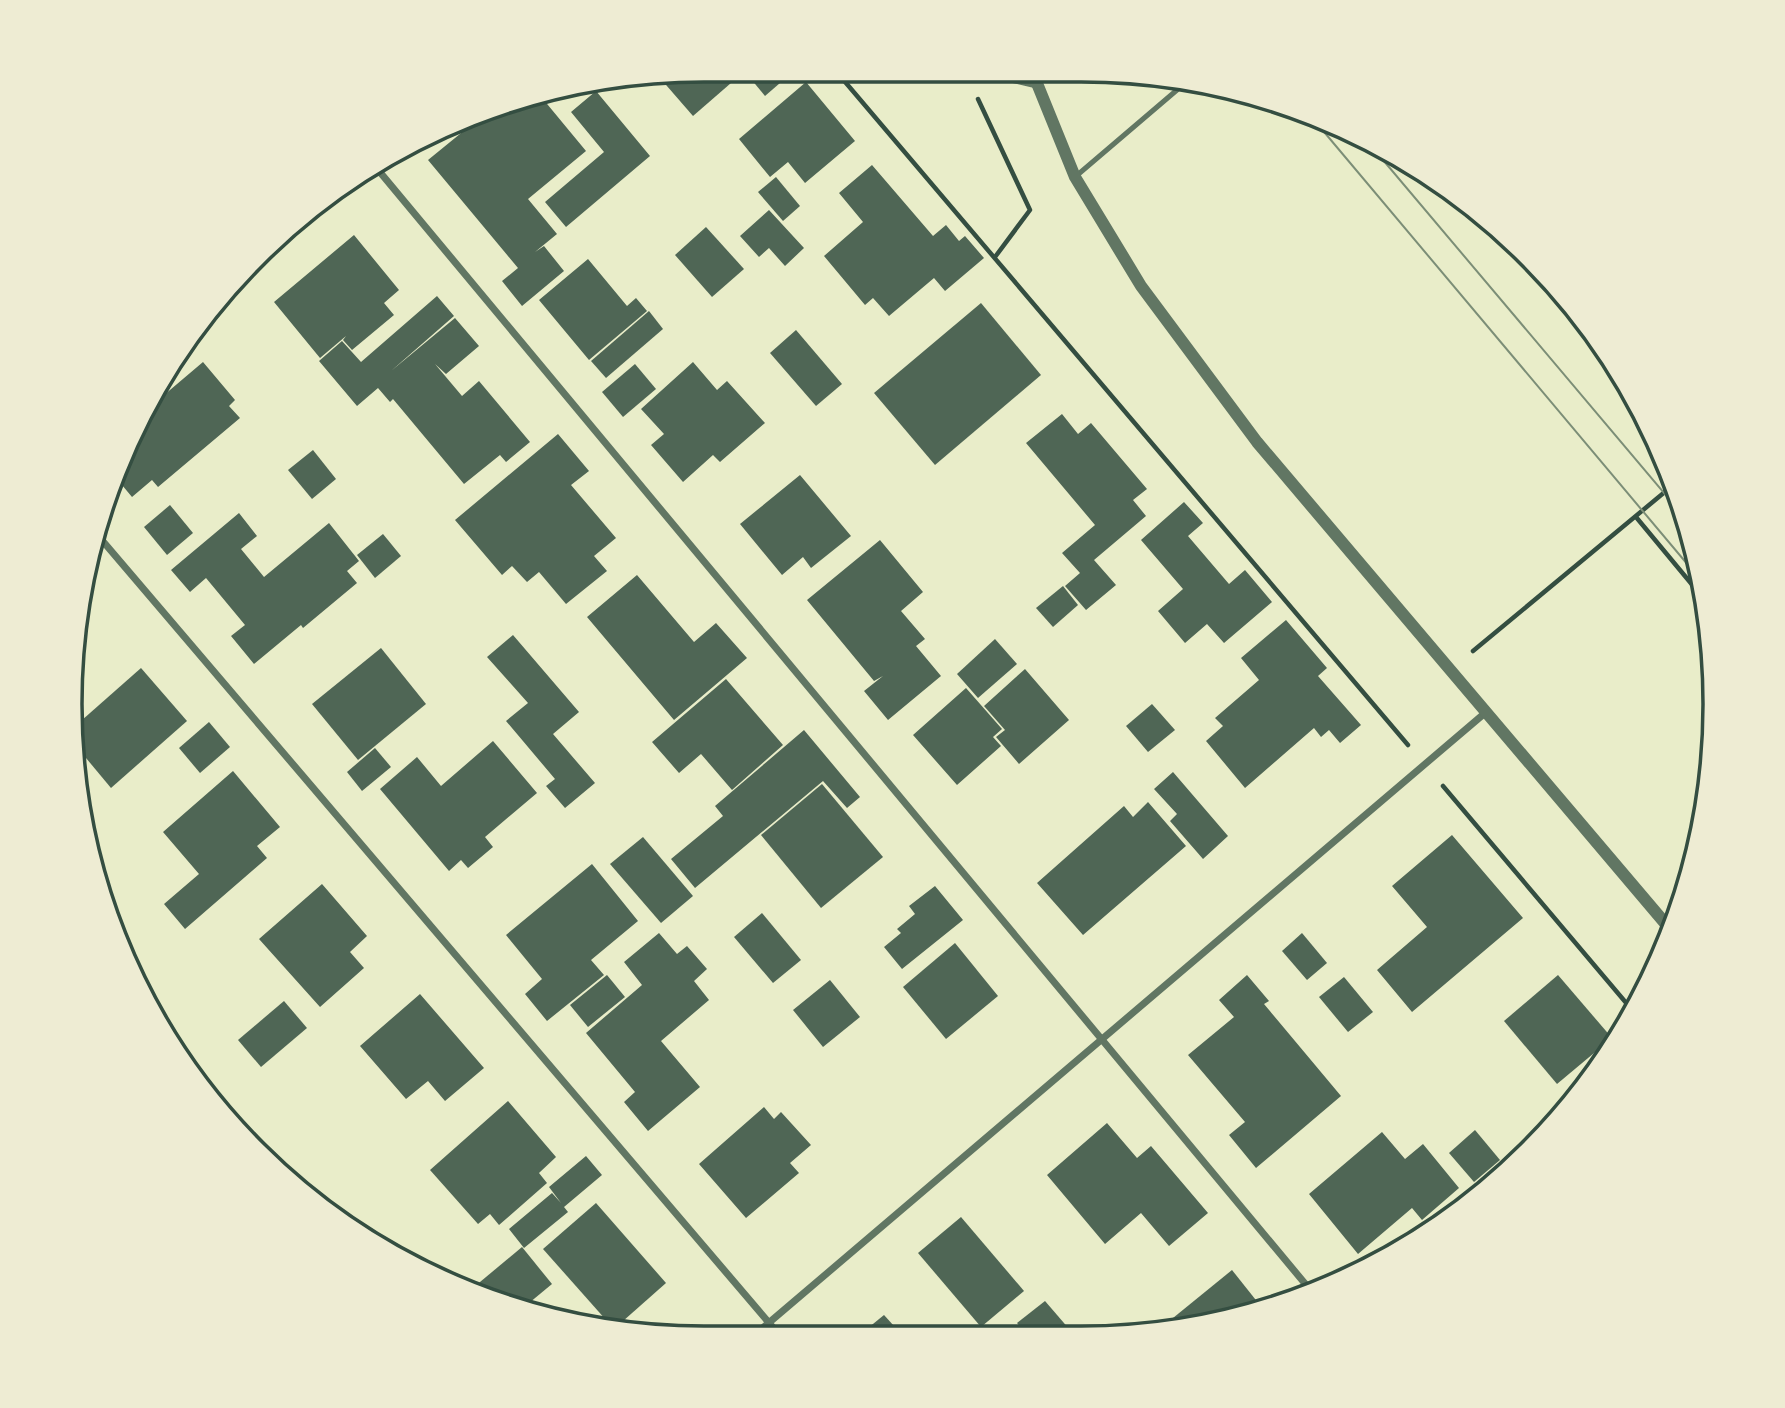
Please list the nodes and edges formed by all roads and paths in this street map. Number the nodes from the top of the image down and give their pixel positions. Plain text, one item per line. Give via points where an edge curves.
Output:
1 (845, 82) edge
2 (1024, 82) edge
3 (1036, 82) edge
4 (1037, 85) junction
5 (1177, 90) edge
6 (976, 96) dead end
7 (381, 173) edge
8 (1075, 177) junction
9 (995, 257) junction
10 (1665, 492) edge
11 (1636, 517) junction
12 (103, 542) edge
13 (1691, 583) edge
14 (1449, 671) junction
15 (1485, 713) junction
16 (1424, 765) junction
17 (1663, 921) edge
18 (1626, 1003) edge
19 (1101, 1040) junction
20 (1305, 1284) edge
21 (769, 1322) junction
22 (764, 1326) edge
23 (772, 1326) edge

1 - 9 path
2 - 4 street
3 - 4 street
4 - 8 street
5 - 8 lane
6 - 9 path via 1030,210
7 - 19 street
8 - 14 street via 1141,286 1257,442
9 - 16 path
10 - 11 path
11 - 13 path
11 - 14 path
12 - 21 street
14 - 15 street
15 - 16 street
15 - 17 street
16 - 18 path
16 - 19 street
19 - 20 street
19 - 21 street
21 - 22 street
21 - 23 street

